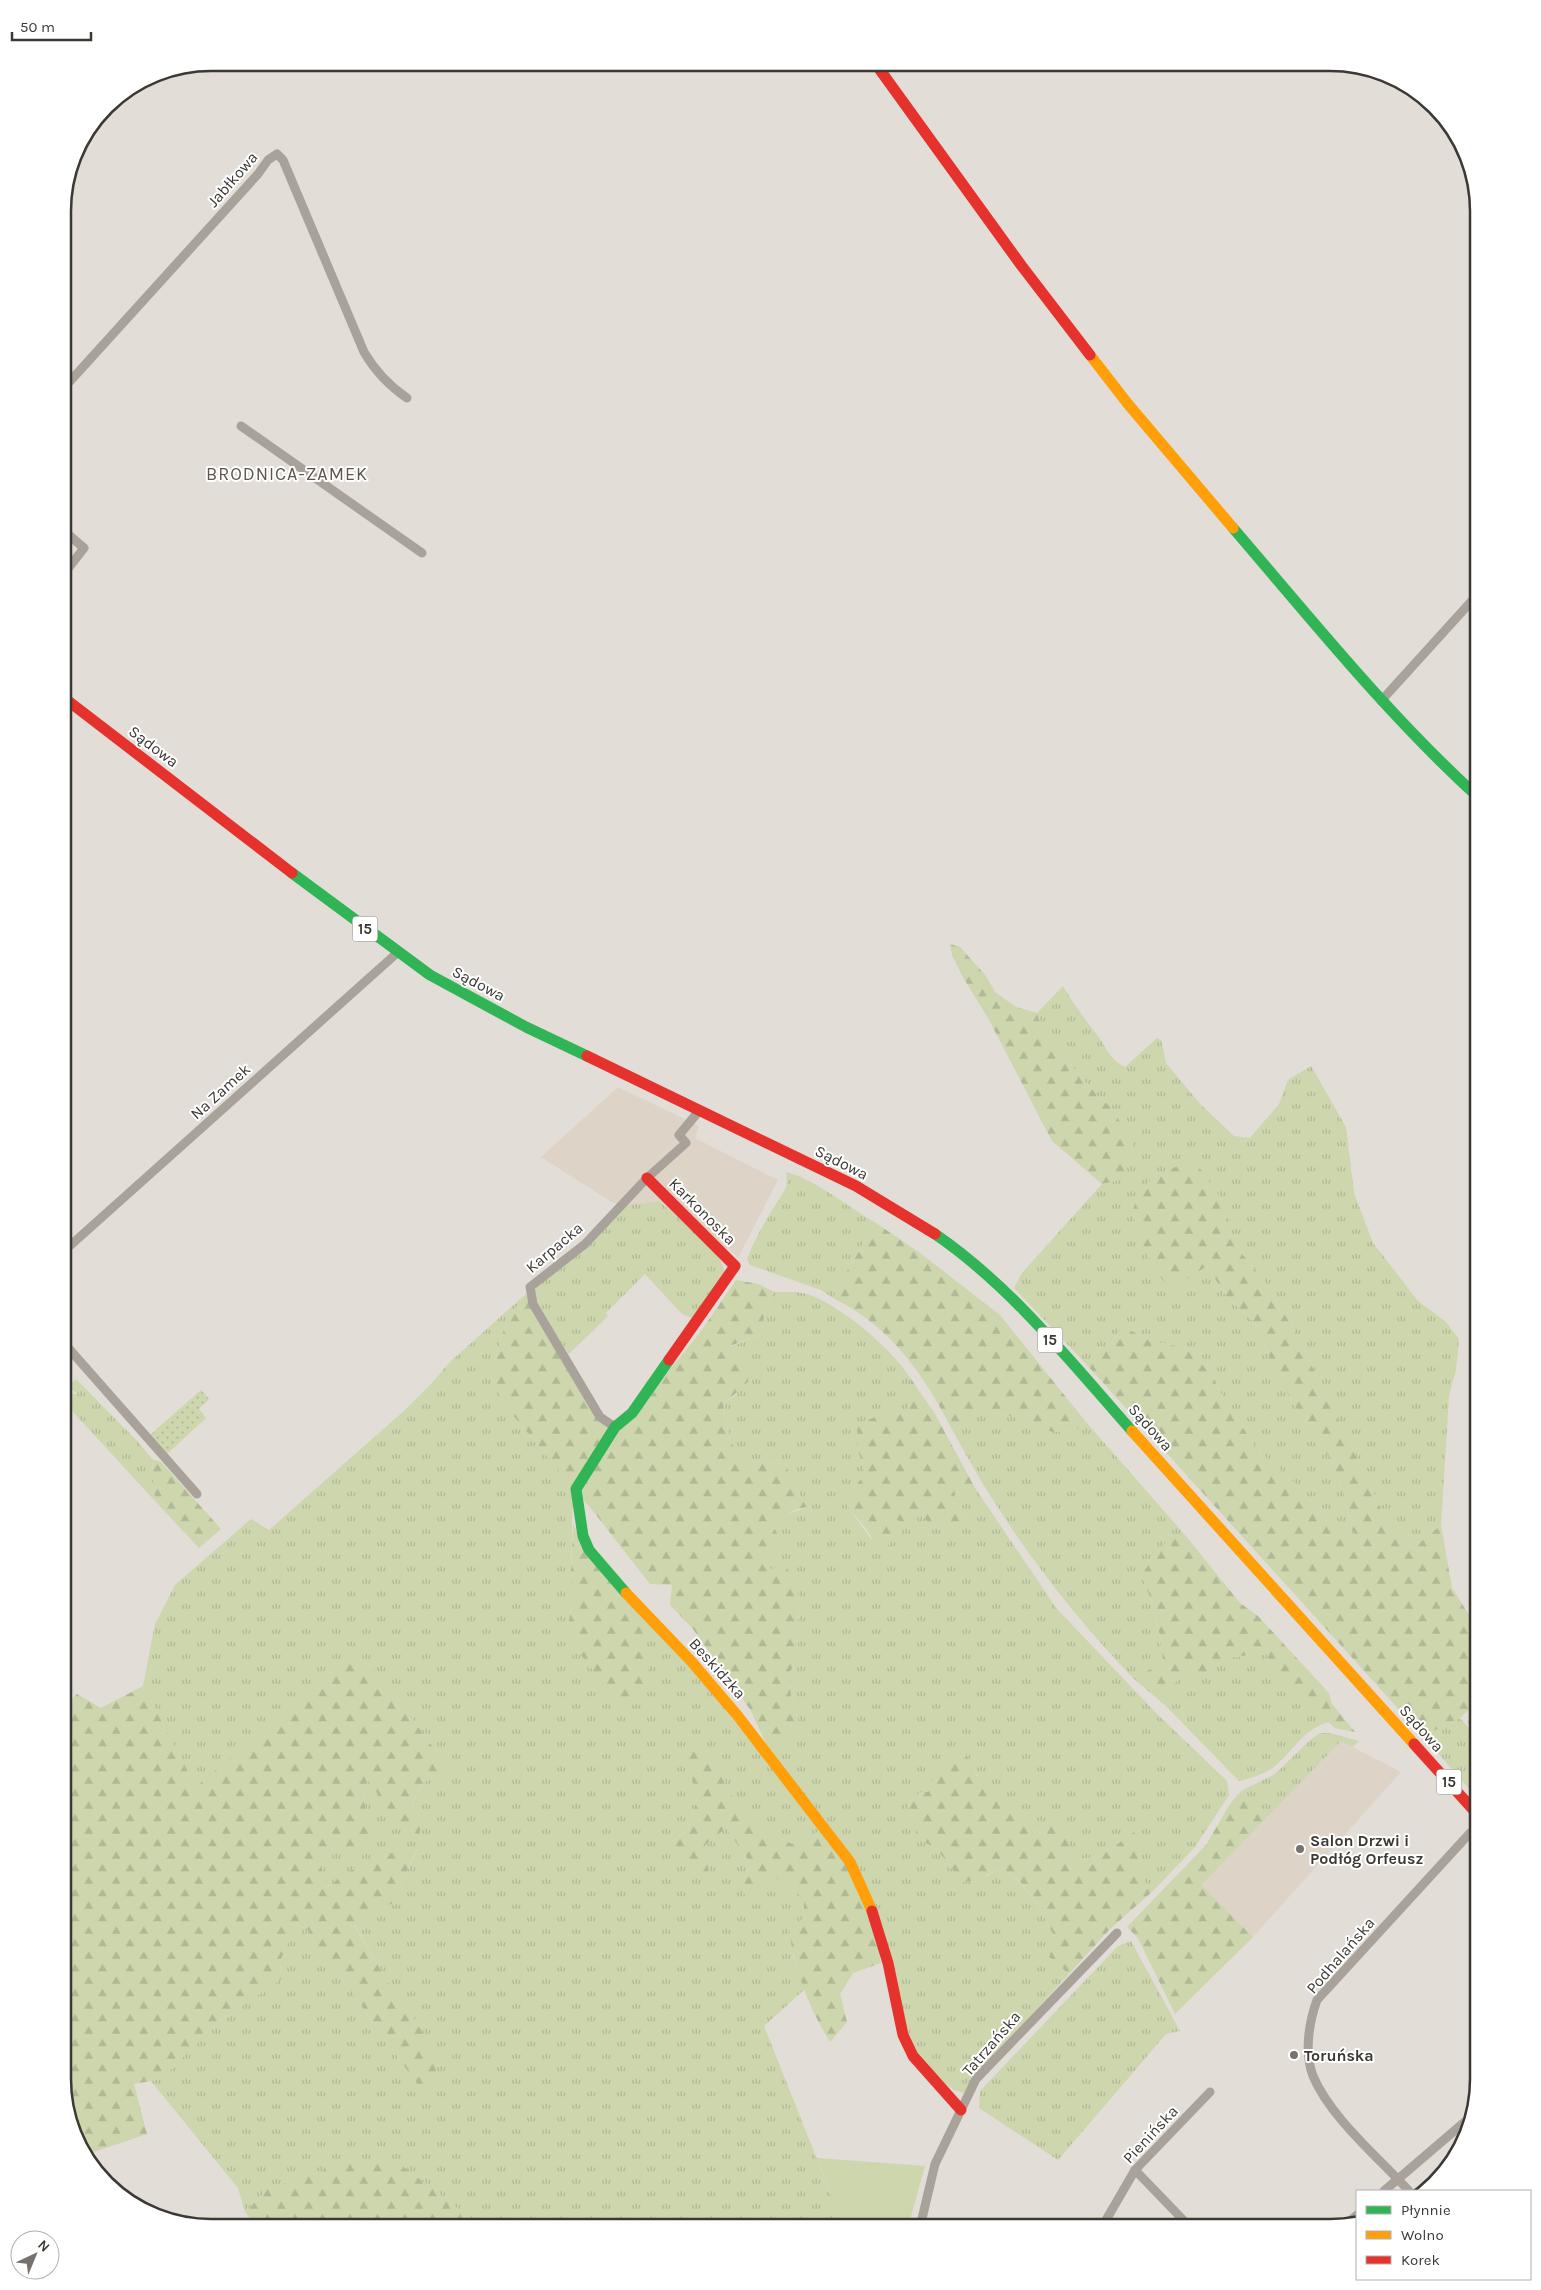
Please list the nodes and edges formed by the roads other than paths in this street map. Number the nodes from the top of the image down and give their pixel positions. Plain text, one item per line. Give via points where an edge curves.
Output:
1 (881, 72) edge
2 (72, 379) edge
3 (406, 398) dead end
4 (241, 426) dead end
5 (72, 538) edge
6 (422, 553) dead end
7 (72, 564) edge
8 (1470, 603) edge
9 (1381, 701) junction
10 (72, 704) edge
11 (1470, 790) edge
12 (397, 953) junction
13 (699, 1111) junction
14 (647, 1178) junction
15 (71, 1244) edge
16 (735, 1266) joint
17 (71, 1352) edge
18 (615, 1427) junction
19 (197, 1494) dead end
20 (1470, 1806) edge
21 (1470, 1833) edge
22 (1117, 1933) dead end
23 (1210, 2092) dead end
24 (961, 2110) junction
25 (1461, 2126) edge
26 (1135, 2170) junction
27 (1398, 2179) junction
28 (1385, 2190) edge
29 (1408, 2190) edge
30 (922, 2219) edge
31 (1109, 2219) edge
32 (1181, 2219) edge

1 - 9 street via 1021,265 1122,396
2 - 3 street, Jabłkowa via 276,154 283,160 364,352 373,368
4 - 6 street
5 - 7 street via 84,548
8 - 9 street
9 - 11 street
10 - 12 street, Sądowa / 15
12 - 13 street, Sądowa / 15 via 472,998
12 - 15 street, Na Zamek
13 - 14 street, Karpacka via 679,1135 686,1143
13 - 20 street, Sądowa / 15 via 898,1210 934,1232 990,1278 1065,1356
14 - 16 street, Karkonoska
14 - 18 street, Karpacka via 585,1244 530,1287 534,1304 600,1417
16 - 18 street, Beskidzka via 632,1413
17 - 19 street
18 - 24 street, Beskidzka via 576,1489 583,1536 589,1550 737,1715 850,1862 876,1918 903,2035 913,2056
21 - 27 street, Podhalańska via 1317,2000 1310,2019 1309,2047 1313,2074 1329,2105
22 - 24 street, Tatrzańska via 976,2079
23 - 26 street, Pienińska
24 - 30 street, Tatrzańska via 935,2164
25 - 27 street
26 - 31 street, Pienińska
26 - 32 street
27 - 28 street
27 - 29 street, Podhalańska

